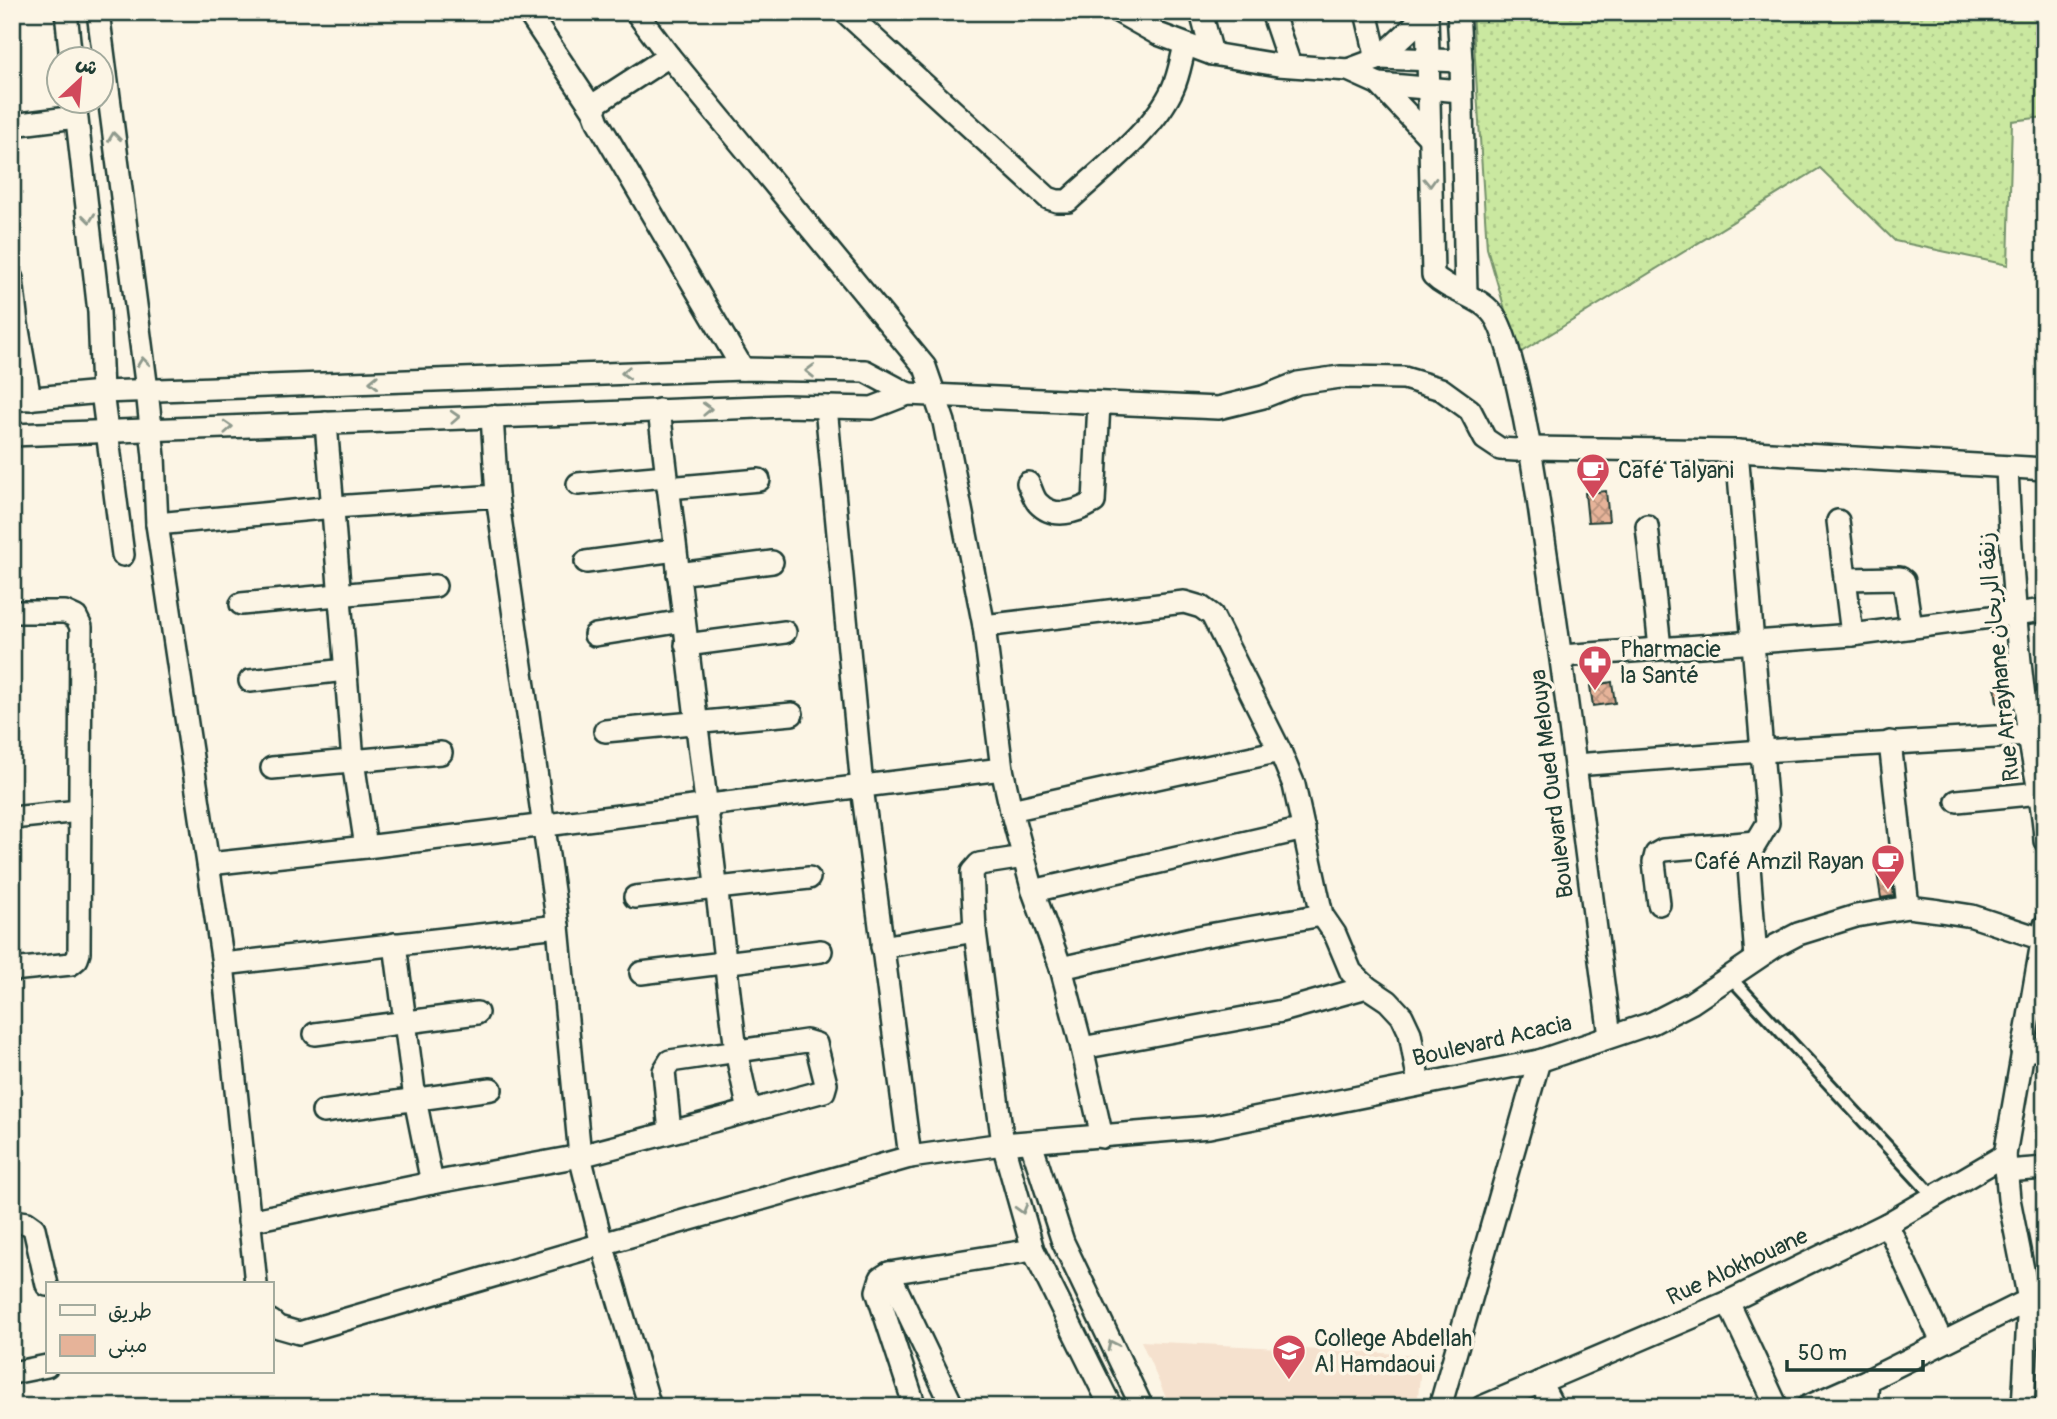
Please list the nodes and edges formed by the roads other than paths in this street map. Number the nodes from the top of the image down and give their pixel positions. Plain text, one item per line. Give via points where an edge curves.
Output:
1 (66, 12) edge
2 (98, 12) edge
3 (528, 12) edge
4 (636, 12) edge
5 (845, 12) edge
6 (1119, 12) edge
7 (1201, 12) edge
8 (1272, 12) edge
9 (1366, 12) edge
10 (1425, 12) edge
11 (1458, 12) edge
12 (70, 46) edge
13 (1185, 46) junction
14 (1212, 54) junction
15 (669, 56) junction
16 (1378, 58) junction
17 (1427, 61) junction
18 (1461, 61) junction
19 (1290, 65) junction
20 (1348, 70) junction
21 (1379, 84) junction
22 (1427, 89) junction
23 (1461, 91) junction
24 (594, 111) junction
25 (48, 116) edge
26 (77, 116) edge
27 (12, 125) edge
28 (1428, 136) junction
29 (12, 279) edge
30 (1466, 293) junction
31 (743, 369) junction
32 (147, 390) junction
33 (102, 392) junction
34 (908, 394) junction
35 (935, 394) junction
36 (21, 400) edge
37 (1099, 403) junction
38 (826, 407) junction
39 (659, 411) junction
40 (492, 416) junction
41 (326, 423) junction
42 (106, 430) junction
43 (150, 430) junction
44 (12, 435) edge
45 (1530, 447) junction
46 (1737, 451) junction
47 (2007, 468) junction
48 (2045, 469) edge
49 (759, 480) dead end
50 (667, 482) junction
51 (1028, 483) dead end
52 (578, 484) dead end
53 (497, 496) junction
54 (334, 507) junction
55 (1838, 521) dead end
56 (158, 524) junction
57 (1647, 526) dead end
58 (675, 550) junction
59 (123, 555) dead end
60 (586, 562) dead end
61 (772, 562) dead end
62 (678, 574) junction
63 (1845, 579) junction
64 (435, 586) dead end
65 (338, 595) junction
66 (241, 604) dead end
67 (2045, 610) edge
68 (12, 612) edge
69 (2017, 613) junction
70 (684, 621) junction
71 (984, 626) junction
72 (1910, 627) junction
73 (785, 632) dead end
74 (595, 635) dead end
75 (1852, 635) junction
76 (1752, 640) junction
77 (687, 645) junction
78 (1660, 648) junction
79 (1562, 656) junction
80 (345, 670) junction
81 (250, 681) dead end
82 (792, 714) dead end
83 (696, 723) junction
84 (606, 731) dead end
85 (2037, 735) edge
86 (1889, 743) junction
87 (1280, 751) junction
88 (1762, 751) junction
89 (440, 753) dead end
90 (353, 761) junction
91 (1575, 765) junction
92 (272, 768) dead end
93 (1002, 769) junction
94 (862, 787) junction
95 (2040, 793) junction
96 (1957, 801) dead end
97 (705, 806) junction
98 (1011, 810) junction
99 (79, 811) junction
100 (12, 818) edge
101 (544, 826) junction
102 (2045, 826) edge
103 (1304, 829) junction
104 (2045, 841) edge
105 (1756, 842) junction
106 (366, 847) junction
107 (1024, 857) junction
108 (209, 864) junction
109 (809, 878) dead end
110 (716, 889) junction
111 (1033, 891) junction
112 (635, 897) dead end
113 (1659, 904) dead end
114 (1908, 907) junction
115 (1322, 915) junction
116 (558, 926) junction
117 (975, 931) junction
118 (2044, 935) edge
119 (395, 944) junction
120 (882, 947) junction
121 (821, 951) dead end
122 (1756, 958) junction
123 (726, 963) junction
124 (223, 964) junction
125 (1061, 968) junction
126 (12, 970) edge
127 (641, 974) dead end
128 (1731, 978) junction
129 (1367, 987) junction
130 (477, 1013) dead end
131 (405, 1023) junction
132 (315, 1034) dead end
133 (1610, 1036) junction
134 (1082, 1048) junction
135 (2045, 1049) edge
136 (736, 1051) junction
137 (2022, 1051) junction
138 (1539, 1060) junction
139 (1419, 1084) junction
140 (491, 1088) dead end
141 (415, 1099) junction
142 (749, 1111) junction
143 (323, 1112) dead end
144 (670, 1132) junction
145 (1102, 1137) junction
146 (1031, 1143) junction
147 (1003, 1144) junction
148 (580, 1156) junction
149 (910, 1157) junction
150 (2005, 1163) junction
151 (2045, 1168) edge
152 (432, 1183) junction
153 (1934, 1197) junction
154 (12, 1221) edge
155 (249, 1221) junction
156 (1887, 1224) junction
157 (602, 1244) junction
158 (1033, 1250) junction
159 (888, 1273) junction
160 (47, 1282) edge
161 (256, 1282) edge
162 (2037, 1299) edge
163 (1728, 1302) junction
164 (273, 1323) edge
165 (1942, 1342) junction
166 (46, 1366) edge
167 (12, 1373) edge
168 (1868, 1380) junction
169 (1540, 1382) junction
170 (650, 1407) edge
171 (915, 1407) edge
172 (953, 1407) edge
173 (1111, 1407) edge
174 (1142, 1407) edge
175 (1440, 1407) edge
176 (1482, 1407) edge
177 (1553, 1407) edge
178 (1777, 1407) edge
179 (1807, 1407) edge
180 (1866, 1407) edge
181 (2023, 1407) edge

1 - 12 street
32 -> 2 street
3 - 24 street
4 - 15 street
5 - 13 street via 1048,198 1058,201 1068,201 1161,109 1173,88
6 - 13 street
7 - 14 street
8 - 19 street
9 - 16 street
10 - 16 street
10 - 17 street
11 - 18 street
13 - 14 street
14 - 19 street
15 - 24 street via 598,102
15 - 35 street via 925,367
16 - 17 street
16 - 20 street
17 - 18 street
17 - 22 street
18 - 23 street
19 - 20 street
20 - 21 street
21 - 22 street
21 - 28 street
22 - 23 street
22 - 28 street
23 - 30 street
24 - 31 street
25 - 27 street
26 -> 33 street via 99,312
28 -> 30 street, Boulevard Oued Melouya via 1433,275 1448,288
29 - 36 street
30 - 45 street, Boulevard Oued Melouya via 1496,318 1504,337
31 -> 32 street
34 -> 31 street via 865,371
32 - 33 street
32 - 43 street
33 - 36 street
33 - 42 street
34 - 35 street
34 - 38 street via 872,408
35 - 37 street
35 - 71 street
37 - 45 street via 1218,408 1298,383 1340,377 1404,378 1441,389 1469,410 1485,439 1500,449
37 - 51 street via 1094,502 1077,513 1054,513 1037,503
39 -> 38 street
38 - 94 street
39 - 40 street
39 - 50 street
41 -> 40 street
40 - 53 street
43 -> 41 street
41 - 54 street
42 - 43 street
42 - 44 street
42 - 59 street
43 - 56 street
45 - 46 street
45 - 79 street, Boulevard Oued Melouya
46 - 47 street
46 - 76 street
47 - 48 street
47 - 69 street, Rue Arrayhane زنقة الريحان
49 - 50 street
50 - 52 street
50 - 58 street
53 - 54 street
53 - 101 street
54 - 56 street
54 - 65 street
55 - 63 street
56 - 108 street
57 - 78 street
58 - 60 street
58 - 62 street
61 - 62 street
62 - 70 street
63 - 72 street via 1900,578
63 - 75 street
64 - 65 street
65 - 66 street
65 - 80 street
67 - 69 street
68 - 99 street via 65,612 76,617 81,627
69 - 72 street
69 - 85 street, Rue Arrayhane زنقة الريحان
70 - 74 street
70 - 77 street
71 - 87 street via 1184,602 1201,607 1219,627
71 - 93 street
72 - 75 street
73 - 77 street
75 - 76 street
76 - 78 street
76 - 88 street
77 - 83 street
78 - 79 street
79 - 91 street, Boulevard Oued Melouya
80 - 81 street
80 - 90 street
82 - 83 street
83 - 84 street
83 - 97 street
85 - 86 street
85 - 95 street, Rue Arrayhane زنقة الريحان
86 - 88 street
86 - 114 street
87 - 98 street
87 - 103 street
88 - 91 street
88 - 105 street via 1768,823
89 - 90 street
90 - 92 street
90 - 106 street
91 - 133 street, Boulevard Oued Melouya
93 - 94 street
93 - 98 street
94 - 97 street
94 - 120 street
95 - 96 street
95 - 102 street, Rue Arrayhane زنقة الريحان
97 - 101 street
97 - 110 street
98 - 107 street
99 - 100 street
99 - 126 street via 79,953 71,964
101 - 106 street
101 - 116 street
102 - 104 street, Rue Arrayhane زنقة الريحان
103 - 111 street
103 - 115 street
105 - 113 street via 1656,854
105 - 122 street via 1749,866
106 - 108 street
107 - 111 street
107 - 117 street via 974,867
108 - 124 street
109 - 110 street
110 - 112 street
110 - 123 street
111 - 125 street
114 - 118 street, Boulevard Acacia via 1972,916
114 - 122 street, Boulevard Acacia via 1856,916 1798,934
115 - 125 street
115 - 129 street via 1350,972
116 - 119 street
116 - 148 street
117 - 120 street
117 - 147 street
118 - 137 street
119 - 124 street
119 - 131 street
120 - 149 street
121 - 123 street
122 - 128 street, Boulevard Acacia
123 - 127 street
123 - 136 street
124 - 155 street
125 - 134 street
128 - 133 street, Boulevard Acacia via 1652,1023
128 - 153 lane
129 - 134 street via 1282,1011
129 - 139 street via 1402,1016 1410,1033
130 - 131 street
131 - 132 street
131 - 141 street
133 - 138 street, Boulevard Acacia
134 - 145 street
135 - 137 street
136 - 142 street
136 - 142 street via 811,1041 816,1044 826,1084 824,1091
136 - 144 street via 670,1061 664,1071
137 - 150 street
138 - 139 street, Boulevard Acacia
138 - 175 street
139 - 145 street, Boulevard Acacia via 1209,1127
140 - 141 street
141 - 143 street
141 - 152 street
142 - 144 street
144 - 148 street
145 - 146 street, Boulevard Acacia
146 - 147 street, Boulevard Acacia
174 -> 146 street via 1063,1242
147 - 149 street, Boulevard Acacia
147 -> 158 street
148 - 152 street
148 - 157 street
149 - 157 street, Boulevard Acacia
150 - 151 street
150 - 153 street, Rue Alokhouane
150 - 162 street via 2009,1199
152 - 155 street
153 - 156 street, Rue Alokhouane
154 - 160 street via 34,1228
155 - 161 street
156 - 163 street, Rue Alokhouane
156 - 165 street
157 - 164 street, Boulevard Acacia via 299,1334
157 - 170 street
158 - 159 street
158 - 173 street
159 - 171 street via 877,1291
159 - 172 street
162 - 165 street
162 - 181 street
163 - 169 street, Rue Alokhouane
163 - 178 street
165 - 168 street
166 - 167 street
168 - 179 street
168 - 180 street
169 - 176 street, Rue Alokhouane
169 - 177 street

